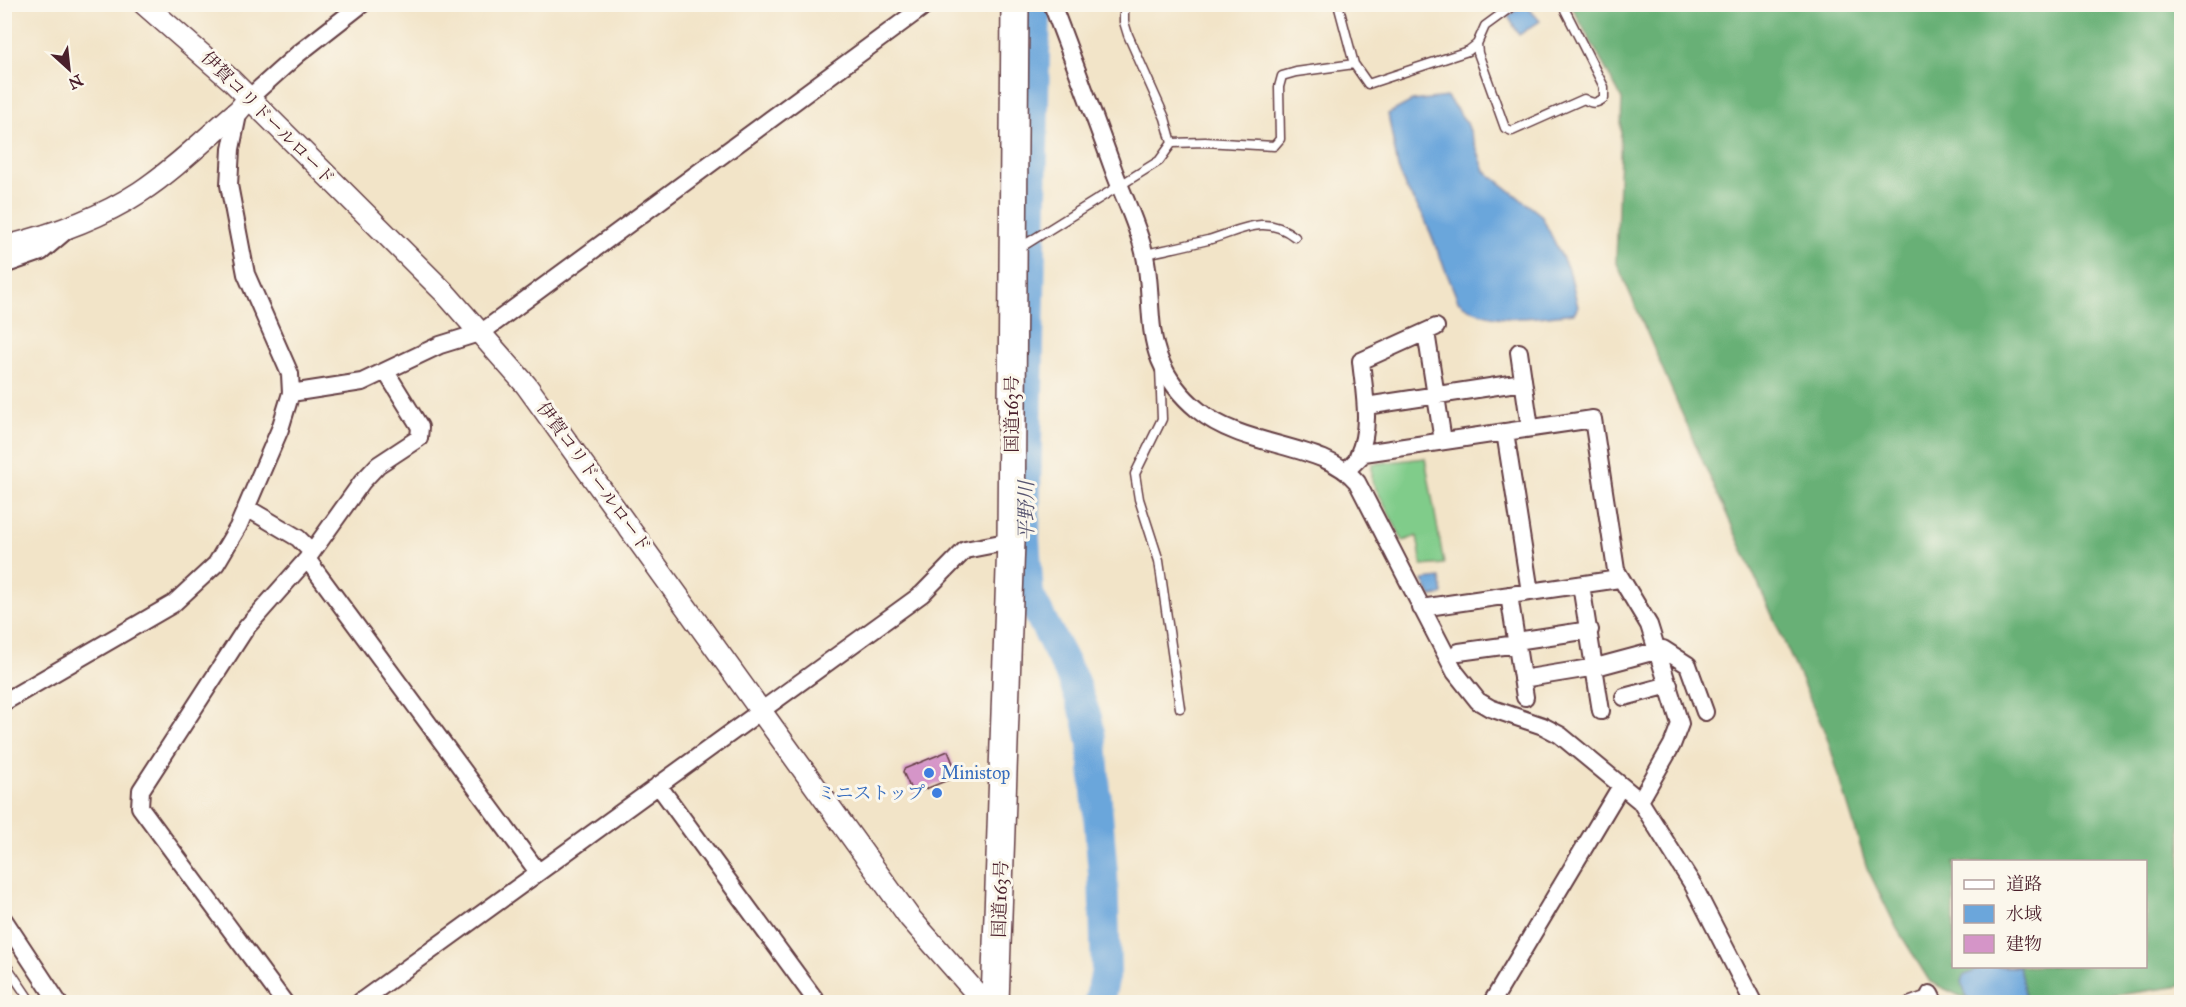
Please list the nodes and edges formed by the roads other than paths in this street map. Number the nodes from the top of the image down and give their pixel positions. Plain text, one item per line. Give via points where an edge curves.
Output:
1 (144, 4) edge
2 (362, 4) edge
3 (927, 4) edge
4 (1015, 4) edge
5 (1052, 4) edge
6 (1124, 4) edge
7 (1338, 4) edge
8 (1515, 4) edge
9 (1562, 4) edge
10 (1477, 44) junction
11 (1354, 64) junction
12 (244, 104) junction
13 (1172, 143) junction
14 (1120, 187) junction
15 (72, 226) junction
16 (1295, 237) dead end
17 (4, 247) edge
18 (1018, 249) junction
19 (1145, 254) junction
20 (4, 266) edge
21 (482, 332) junction
22 (1518, 352) dead end
23 (1159, 359) junction
24 (386, 372) junction
25 (1523, 382) junction
26 (291, 393) junction
27 (1436, 394) junction
28 (1366, 406) junction
29 (1530, 428) junction
30 (1505, 432) junction
31 (1443, 441) junction
32 (1358, 456) junction
33 (1347, 470) junction
34 (247, 508) junction
35 (1011, 541) junction
36 (310, 556) junction
37 (1619, 579) junction
38 (1581, 585) junction
39 (1530, 592) junction
40 (1509, 595) junction
41 (1421, 608) junction
42 (1590, 630) junction
43 (1516, 642) junction
44 (1658, 648) junction
45 (1459, 652) dead end
46 (1596, 667) junction
47 (1522, 679) junction
48 (1669, 685) junction
49 (1525, 697) dead end
50 (1624, 697) dead end
51 (4, 702) edge
52 (1180, 708) dead end
53 (762, 709) junction
54 (1601, 711) dead end
55 (1705, 712) dead end
56 (658, 785) junction
57 (1621, 786) junction
58 (1640, 801) junction
59 (538, 872) junction
60 (4, 920) edge
61 (4, 962) edge
62 (1932, 998) edge
63 (31, 1002) edge
64 (58, 1002) edge
65 (284, 1002) edge
66 (360, 1002) edge
67 (817, 1002) edge
68 (984, 1002) edge
69 (995, 1002) edge
70 (1492, 1002) edge
71 (1753, 1002) edge
72 (1908, 1002) edge

1 - 12 street, 伊賀コリドールロード via 198,49
2 - 12 street via 298,54
3 - 21 street
4 - 18 highway, 国道163号
5 - 14 street
6 - 13 lane via 1128,35
7 - 11 lane
8 - 10 lane via 1485,26
9 - 10 lane via 1604,87 1604,98 1598,102 1584,99 1512,131 1505,128
10 - 11 lane via 1468,51 1368,84
11 - 13 lane via 1282,76 1280,140 1274,146
12 - 15 street via 142,191
12 - 21 street, 伊賀コリドールロード
12 - 26 street via 231,150 229,185 234,222 246,274 286,361
13 - 14 lane via 1159,161
14 - 18 lane
14 - 19 street
15 - 17 street
15 - 20 street via 41,252
16 - 19 lane via 1284,227 1256,225
18 - 35 highway, 国道163号
19 - 23 street
21 - 24 street via 440,345
21 - 53 street, 伊賀コリドールロード via 560,428
22 - 25 street
23 - 33 street via 1174,385 1199,411 1252,439 1334,462
23 - 52 lane via 1162,419 1135,474 1159,561
24 - 26 street via 362,382
24 - 36 street via 420,427 419,438 378,465 362,482
25 - 27 street
25 - 29 street
26 - 34 street
27 - 28 street
27 - 28 street via 1431,330 1361,361
27 - 31 street
28 - 32 street
29 - 30 street
29 - 37 street via 1593,419
30 - 31 street
30 - 39 street
31 - 32 street
32 - 33 street
33 - 41 street via 1357,482
34 - 36 street via 298,538
34 - 51 street via 216,564 183,596
35 - 53 street via 965,550 922,594
35 - 69 highway, 国道163号
36 - 59 street
36 - 65 street via 246,628 141,790 140,807
37 - 38 street
37 - 44 street via 1644,613
38 - 39 street
38 - 42 street
39 - 40 street
40 - 41 street
40 - 43 street
41 - 57 street via 1455,672 1478,700 1560,735
42 - 43 street
42 - 46 street
43 - 45 street
43 - 47 street
44 - 46 street
44 - 48 street
44 - 55 street via 1688,665
46 - 47 street
46 - 54 street
47 - 49 street
48 - 50 street
48 - 58 street via 1680,730
53 - 56 street
53 - 68 street, 伊賀コリドールロード via 910,918
56 - 59 street
56 - 67 street
57 - 58 street
57 - 70 street
58 - 71 street via 1693,885
59 - 66 street
60 - 64 street
61 - 63 lane
62 - 72 lane

